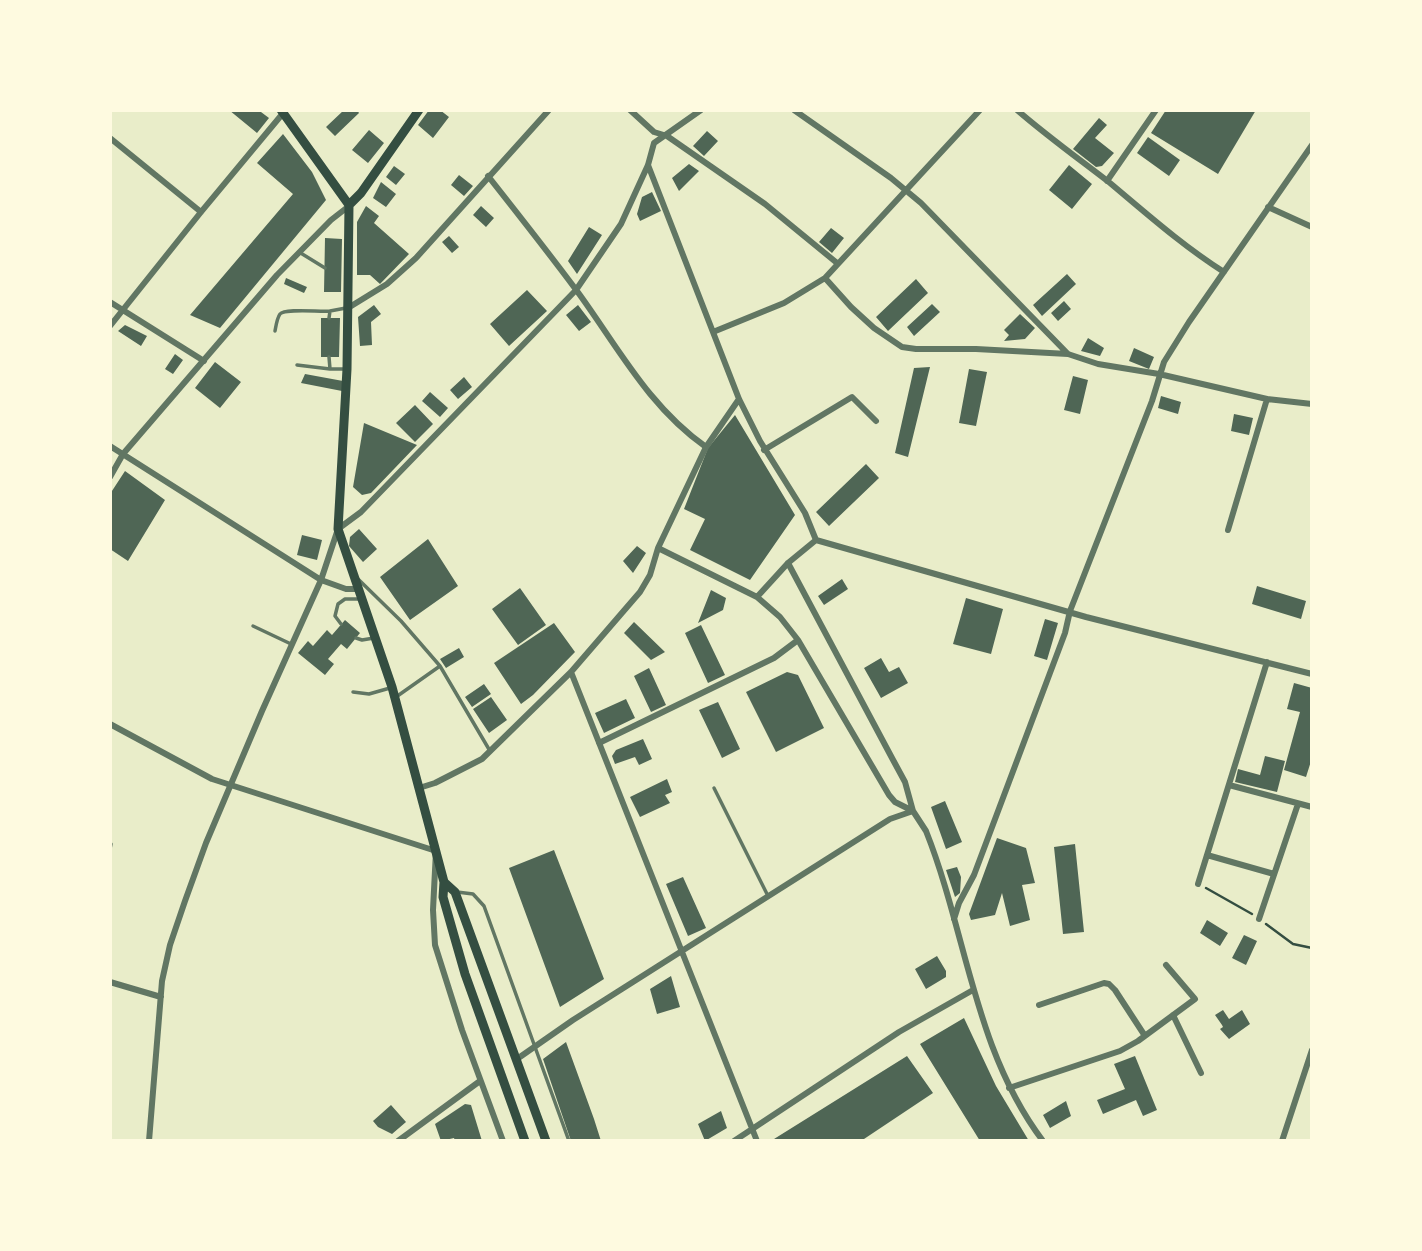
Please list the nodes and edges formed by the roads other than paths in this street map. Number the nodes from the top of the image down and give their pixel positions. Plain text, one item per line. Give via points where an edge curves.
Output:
1 (419, 110) edge
2 (549, 110) edge
3 (630, 110) edge
4 (701, 110) edge
5 (794, 110) edge
6 (980, 110) edge
7 (1017, 110) edge
8 (1156, 110) edge
9 (283, 111) edge
10 (667, 136) junction
11 (110, 138) edge
12 (1312, 145) edge
13 (648, 165) junction
14 (488, 176) junction
15 (1107, 181) junction
16 (906, 190) junction
17 (349, 205) junction
18 (1268, 207) junction
19 (201, 212) junction
20 (1312, 227) edge
21 (299, 252) junction
22 (837, 262) junction
23 (325, 268) dead end
24 (1224, 272) junction
25 (825, 278) junction
26 (576, 290) junction
27 (110, 302) edge
28 (348, 308) junction
29 (122, 309) junction
30 (330, 311) junction
31 (329, 318) dead end
32 (110, 326) edge
33 (275, 331) dead end
34 (713, 332) junction
35 (1068, 354) junction
36 (329, 357) dead end
37 (204, 361) junction
38 (297, 365) dead end
39 (330, 369) junction
40 (347, 369) junction
41 (1159, 374) junction
42 (739, 399) junction
43 (1267, 399) junction
44 (1312, 404) edge
45 (876, 421) dead end
46 (110, 446) edge
47 (706, 447) junction
48 (765, 450) junction
49 (123, 454) junction
50 (110, 477) edge
51 (338, 529) junction
52 (1228, 530) dead end
53 (816, 540) junction
54 (658, 548) junction
55 (788, 563) junction
56 (351, 572) junction
57 (321, 580) junction
58 (358, 589) junction
59 (757, 597) junction
60 (362, 599) junction
61 (1070, 611) junction
62 (341, 624) dead end
63 (253, 626) dead end
64 (376, 637) junction
65 (356, 638) dead end
66 (798, 640) junction
67 (293, 645) junction
68 (1267, 662) junction
69 (440, 666) junction
70 (570, 672) junction
71 (1312, 674) edge
72 (353, 692) dead end
73 (393, 692) junction
74 (110, 724) edge
75 (599, 743) junction
76 (490, 751) junction
77 (231, 785) junction
78 (1229, 785) junction
79 (419, 788) junction
80 (714, 788) dead end
81 (1298, 804) junction
82 (1312, 807) edge
83 (914, 811) junction
84 (436, 851) junction
85 (1207, 855) junction
86 (1274, 874) junction
87 (444, 882) junction
88 (1198, 884) dead end
89 (454, 892) junction
90 (768, 897) junction
91 (954, 919) junction
92 (1259, 919) dead end
93 (683, 950) junction
94 (1166, 965) dead end
95 (110, 982) edge
96 (973, 990) junction
97 (161, 997) junction
98 (1039, 1005) dead end
99 (1173, 1014) junction
100 (1145, 1036) junction
101 (535, 1046) junction
102 (1312, 1050) edge
103 (517, 1059) junction
104 (1201, 1073) dead end
105 (480, 1081) junction
106 (1009, 1088) junction
107 (753, 1129) junction
108 (149, 1141) edge
109 (398, 1141) edge
110 (503, 1141) edge
111 (525, 1141) edge
112 (546, 1141) edge
113 (569, 1141) edge
114 (734, 1141) edge
115 (757, 1141) edge
116 (1043, 1141) edge
117 (1282, 1141) edge

1 - 17 main road
2 - 14 street
3 - 10 street via 654,132
4 - 10 street
5 - 16 street
6 - 16 street
7 - 15 street
8 - 15 street
9 - 17 main road
9 - 19 street
10 - 13 street via 654,143
10 - 22 street via 765,204
11 - 19 street
12 - 18 street
13 - 26 street via 621,224
13 - 34 street
14 - 26 street
14 - 28 street via 401,273
15 - 24 street
16 - 22 street
16 - 35 street
17 - 21 street
17 - 28 main road
18 - 20 street
18 - 24 street
19 - 29 street
21 - 23 lane
21 - 37 street
22 - 25 street
24 - 41 street
25 - 34 street via 784,303
25 - 35 street via 874,328 902,347
26 - 47 street via 652,398
26 - 51 street via 361,512
27 - 29 street
28 - 30 lane
28 - 40 main road
29 - 32 street
29 - 37 street
30 - 31 lane
30 - 33 lane via 284,312
34 - 42 street
35 - 41 street
36 - 39 lane
37 - 49 street
38 - 39 lane
39 - 40 lane
40 - 51 main road
41 - 43 street
41 - 61 street
42 - 47 street
42 - 48 street
43 - 44 street
43 - 52 street
45 - 48 street via 852,397
46 - 49 street
47 - 54 street
48 - 53 street via 805,513
49 - 50 street
49 - 57 street
51 - 56 main road
51 - 57 street
53 - 55 street
53 - 61 street
54 - 59 street
54 - 70 street via 640,592
55 - 59 street
55 - 83 street via 898,770
56 - 58 main road
56 - 69 lane
57 - 58 street
57 - 67 street
58 - 60 main road
59 - 66 street
60 - 62 lane via 338,604 336,620
60 - 64 main road
61 - 68 street
61 - 91 street
63 - 67 lane
64 - 65 lane
64 - 73 main road
66 - 75 street via 774,658
66 - 83 street via 889,795
67 - 77 street
68 - 71 street
68 - 78 street
69 - 73 lane
69 - 76 lane
70 - 75 street
70 - 76 street
72 - 73 lane
73 - 79 main road
74 - 77 street via 202,775
75 - 93 street
76 - 79 street via 474,764
77 - 84 street
77 - 97 street via 170,944
78 - 81 street
78 - 85 street
79 - 84 main road
80 - 90 lane
81 - 82 street
81 - 86 street
83 - 90 street via 890,819
83 - 91 street via 933,848
84 - 87 main road
84 - 105 street via 435,945
85 - 86 street
85 - 88 street
86 - 92 street
87 - 89 main road
87 - 111 main road via 443,897 465,974
89 - 101 lane via 473,894 484,906
89 - 103 main road
90 - 93 street
91 - 96 street
93 - 101 street
93 - 107 street
94 - 99 street via 1195,999
95 - 97 street
96 - 106 street
96 - 107 street via 899,1032
97 - 108 street
98 - 100 street via 1109,984
99 - 100 street
99 - 104 street
100 - 106 street via 1120,1051
101 - 103 street
101 - 113 lane
102 - 117 street
103 - 112 main road
105 - 109 street
105 - 110 street
106 - 116 street
107 - 114 street
107 - 115 street

